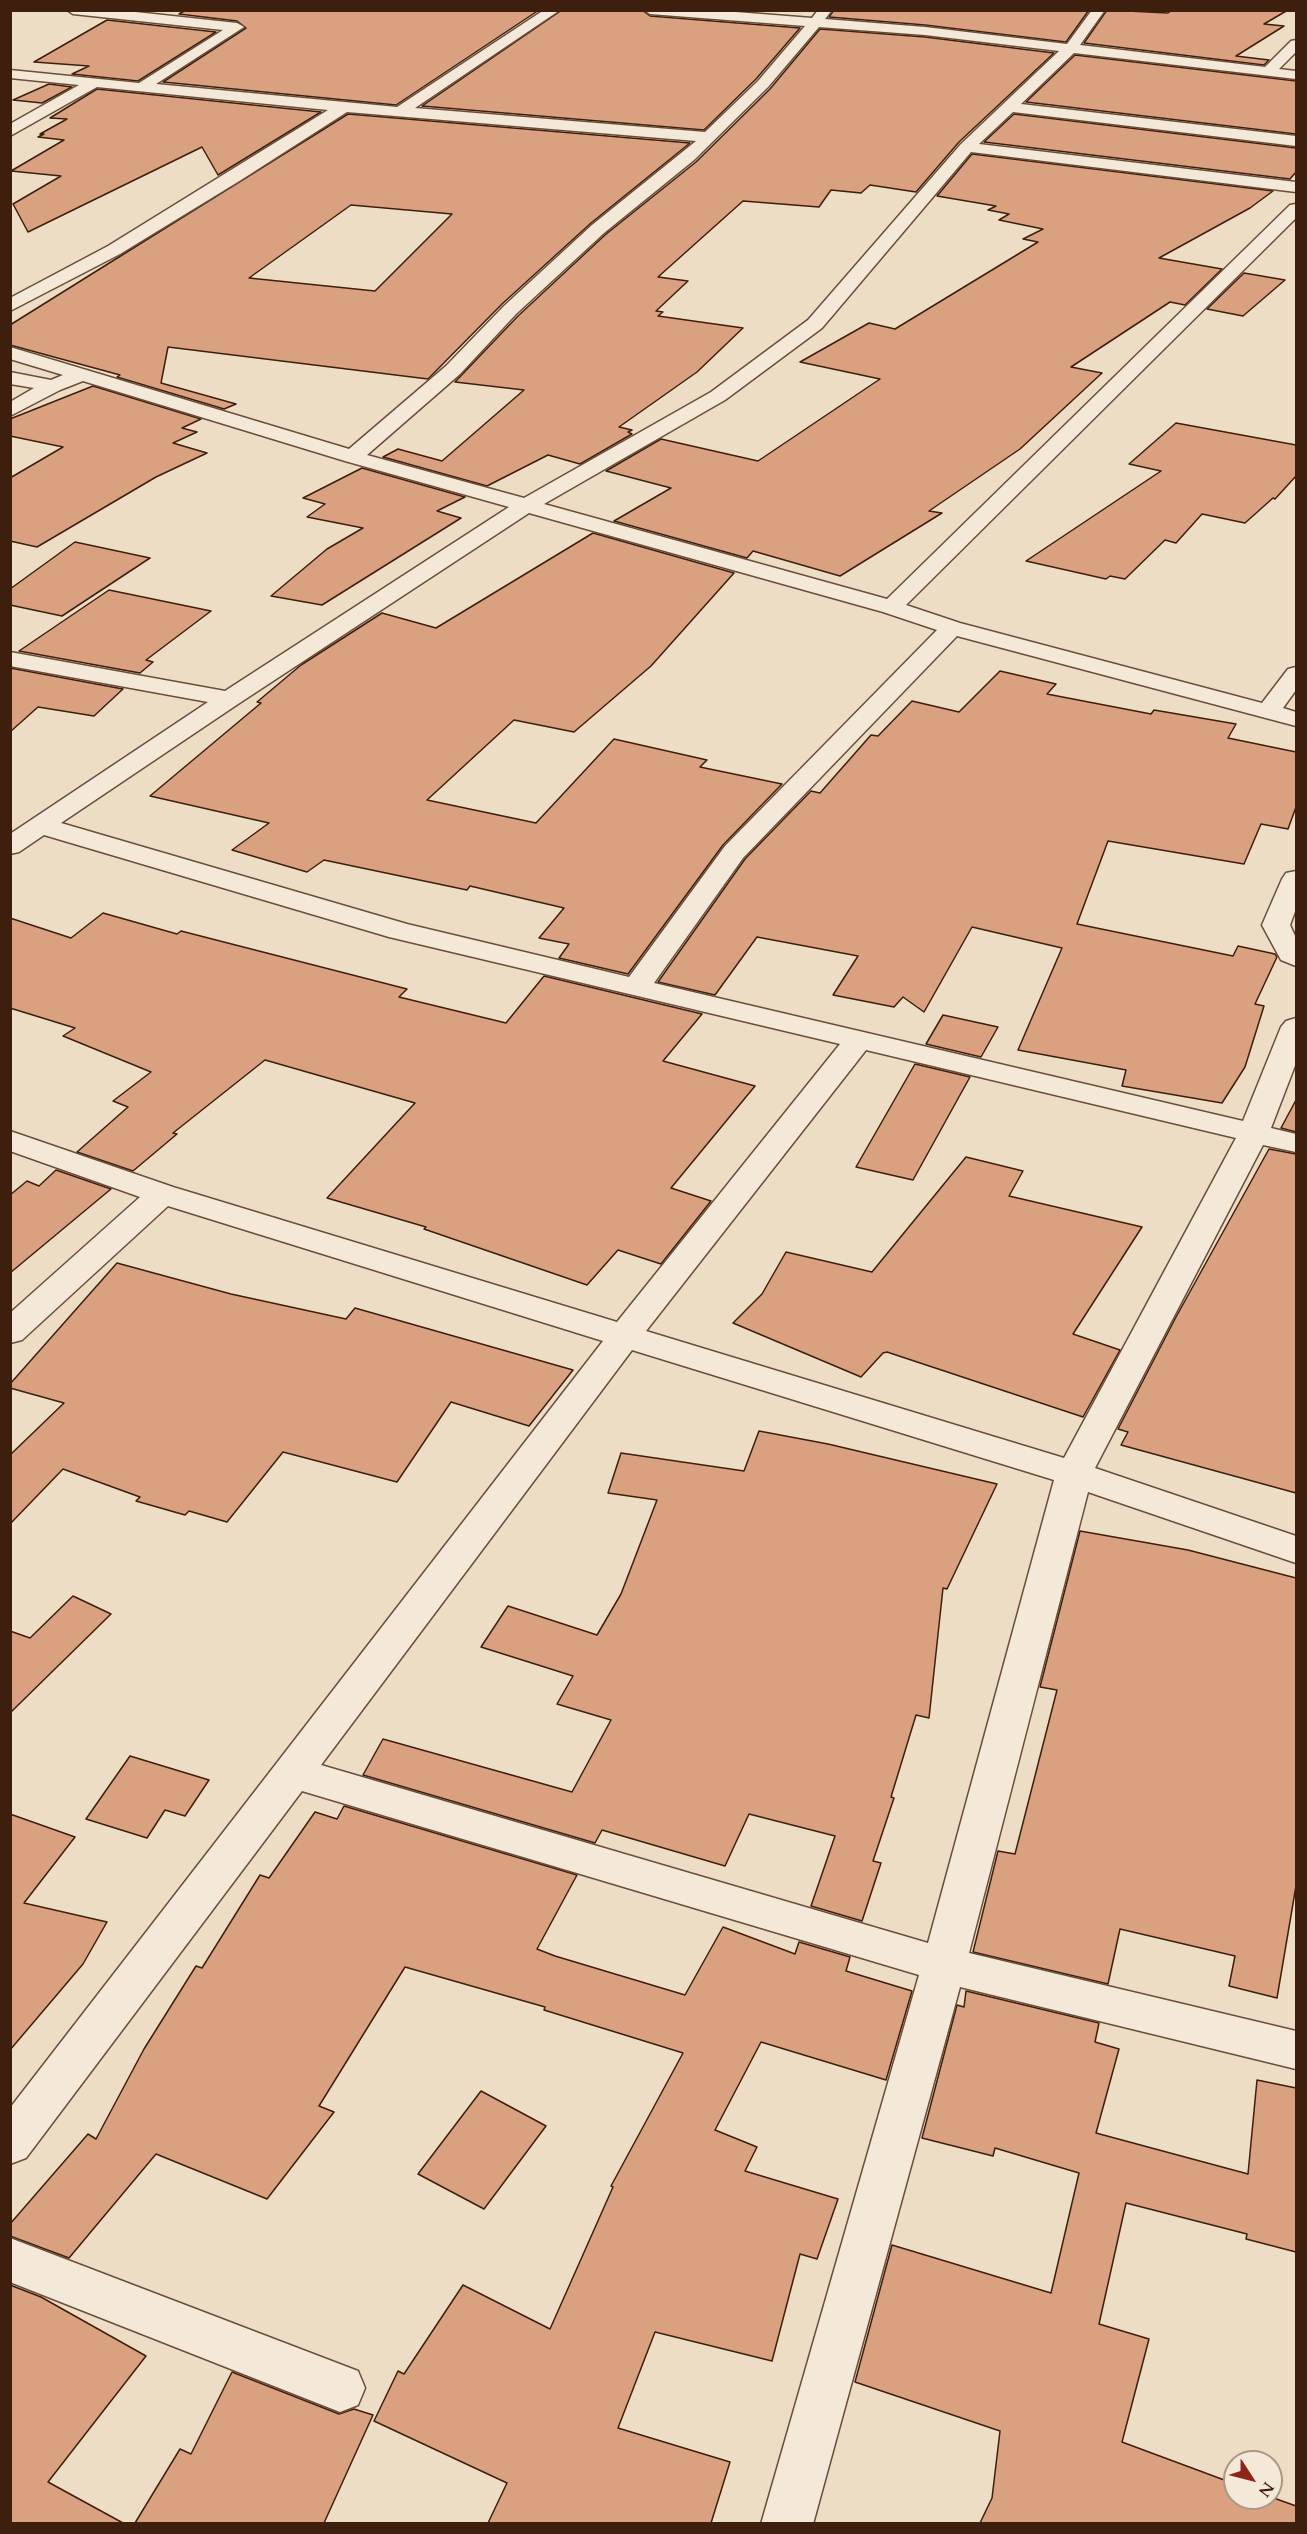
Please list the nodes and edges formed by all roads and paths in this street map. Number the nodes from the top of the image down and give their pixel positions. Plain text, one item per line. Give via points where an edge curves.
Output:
1 (73, 10) edge
2 (554, 10) edge
3 (650, 10) edge
4 (1099, 10) edge
5 (822, 17) edge
6 (1296, 44) edge
7 (1072, 47) junction
8 (1268, 72) junction
9 (10, 74) edge
10 (1296, 75) edge
11 (94, 83) junction
12 (142, 87) junction
13 (344, 107) junction
14 (1009, 107) junction
15 (399, 112) junction
16 (10, 131) edge
17 (709, 137) junction
18 (1296, 141) edge
19 (967, 147) junction
20 (1296, 187) edge
21 (1296, 209) edge
22 (10, 306) edge
23 (10, 353) edge
24 (82, 375) junction
25 (10, 378) edge
26 (53, 386) junction
27 (10, 410) edge
28 (352, 457) junction
29 (527, 505) junction
30 (891, 607) junction
31 (952, 628) junction
32 (10, 659) edge
33 (1296, 674) edge
34 (230, 699) junction
35 (1269, 710) junction
36 (1296, 719) edge
37 (43, 826) junction
38 (10, 846) edge
39 (1296, 879) edge
40 (1296, 958) edge
41 (637, 986) junction
42 (1296, 1027) edge
43 (858, 1041) junction
44 (1254, 1133) junction
45 (10, 1140) edge
46 (1296, 1143) edge
47 (162, 1194) junction
48 (10, 1332) edge
49 (624, 1337) junction
50 (1074, 1474) junction
51 (1296, 1550) edge
52 (294, 1773) junction
53 (944, 1965) junction
54 (1296, 2050) edge
55 (10, 2144) edge
56 (10, 2260) edge
57 (340, 2388) dead end
58 (787, 2523) edge

1 - 12 street via 237,27
2 - 15 street
3 - 5 street
4 - 7 street
5 - 7 street
5 - 17 street
6 - 8 street
7 - 8 street
7 - 14 street
8 - 10 street
9 - 11 street
11 - 12 street
11 - 16 street
12 - 13 street
13 - 15 street
13 - 22 street via 114,250
14 - 18 street
14 - 19 street
15 - 17 street
17 - 28 street via 598,229 510,310 453,370
19 - 20 street
19 - 29 street via 815,324 718,396
21 - 30 street
23 - 24 street
24 - 26 street
24 - 28 street
25 - 26 street
26 - 27 street
28 - 29 street
29 - 30 street
29 - 34 street
30 - 31 street
31 - 35 street
31 - 41 street via 734,852
32 - 34 street
33 - 35 street
34 - 37 street
35 - 36 street
37 - 38 street
37 - 41 street via 399,931
39 - 40 street via 1276,924
41 - 43 street
42 - 44 street
43 - 44 street
43 - 49 street
44 - 46 street
44 - 50 street
45 - 47 street
47 - 48 street
47 - 49 street
49 - 50 street
49 - 52 street
50 - 51 street
50 - 53 street
52 - 53 street
52 - 55 street
53 - 54 street
53 - 58 street
56 - 57 street

